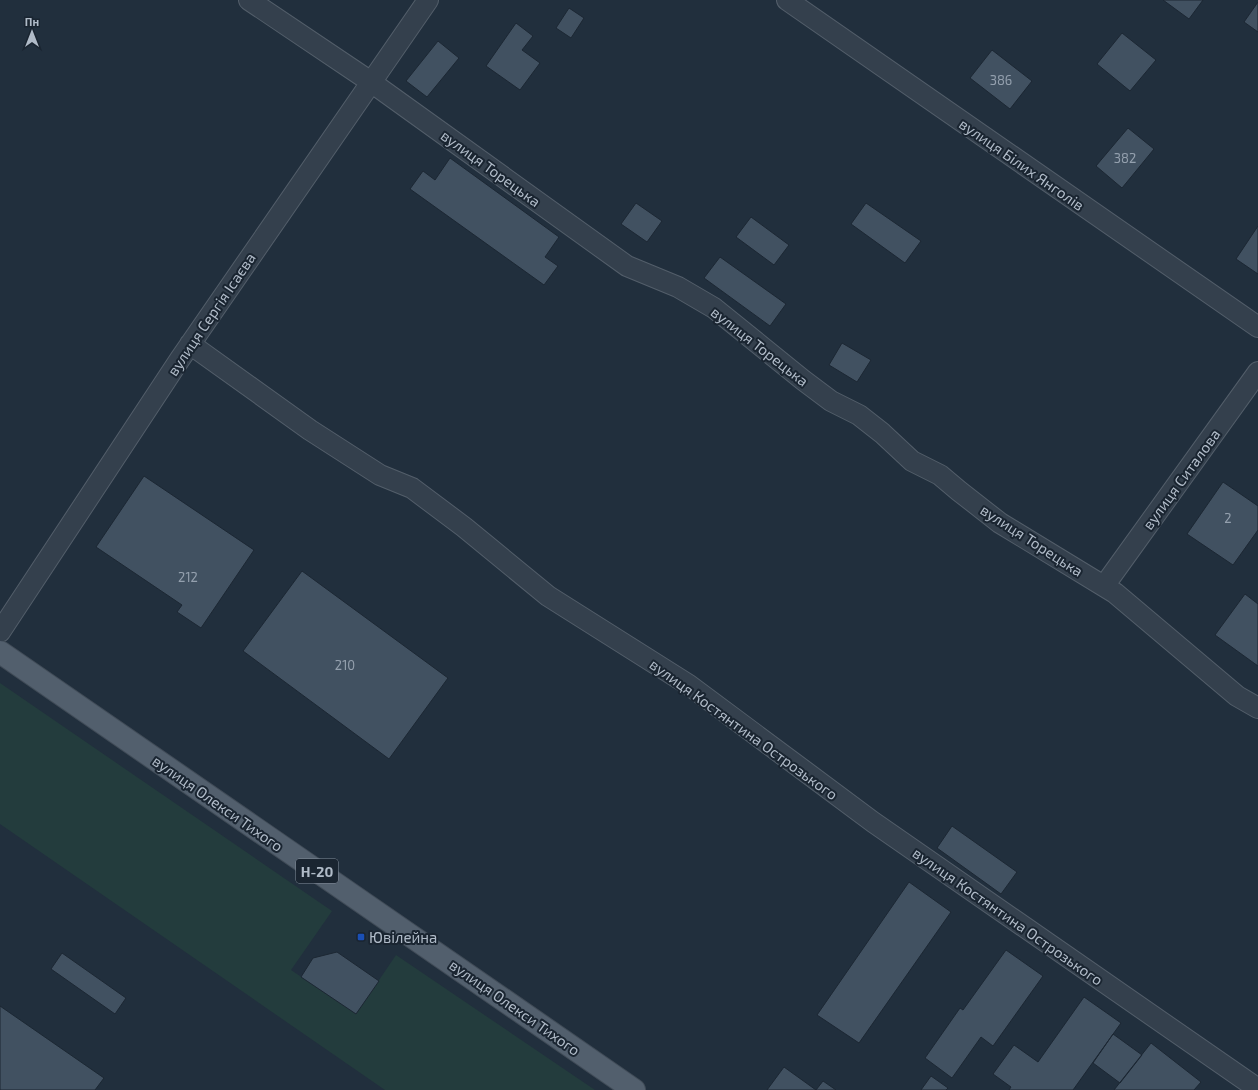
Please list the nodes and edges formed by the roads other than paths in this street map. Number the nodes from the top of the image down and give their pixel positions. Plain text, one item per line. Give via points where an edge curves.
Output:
1 (249, 0) edge
2 (428, 0) edge
3 (787, 0) edge
4 (371, 82) junction
5 (1258, 327) edge
6 (190, 344) junction
7 (1258, 372) edge
8 (1104, 586) junction
9 (0, 632) edge
10 (0, 652) edge
11 (1258, 708) edge
12 (1258, 1089) edge
13 (634, 1090) edge

1 - 4 street, вулиця Торецька
2 - 4 street, вулиця Сергія Ісаєва
3 - 5 street, вулиця Білих Янголів
4 - 6 street, вулиця Сергія Ісаєва
4 - 8 street, вулиця Торецька via 627,266 678,288 714,308 803,380 832,401 859,415 912,461 940,475 1000,523
6 - 9 street, вулиця Сергія Ісаєва
6 - 12 street, вулиця Костянтина Острозького via 310,430 380,475 412,488 548,596 689,685 872,822
7 - 8 street, вулиця Ситалова
8 - 11 street, вулиця Торецька via 1237,696
10 - 13 main road, вулиця Олекси Тихого / Н-20

